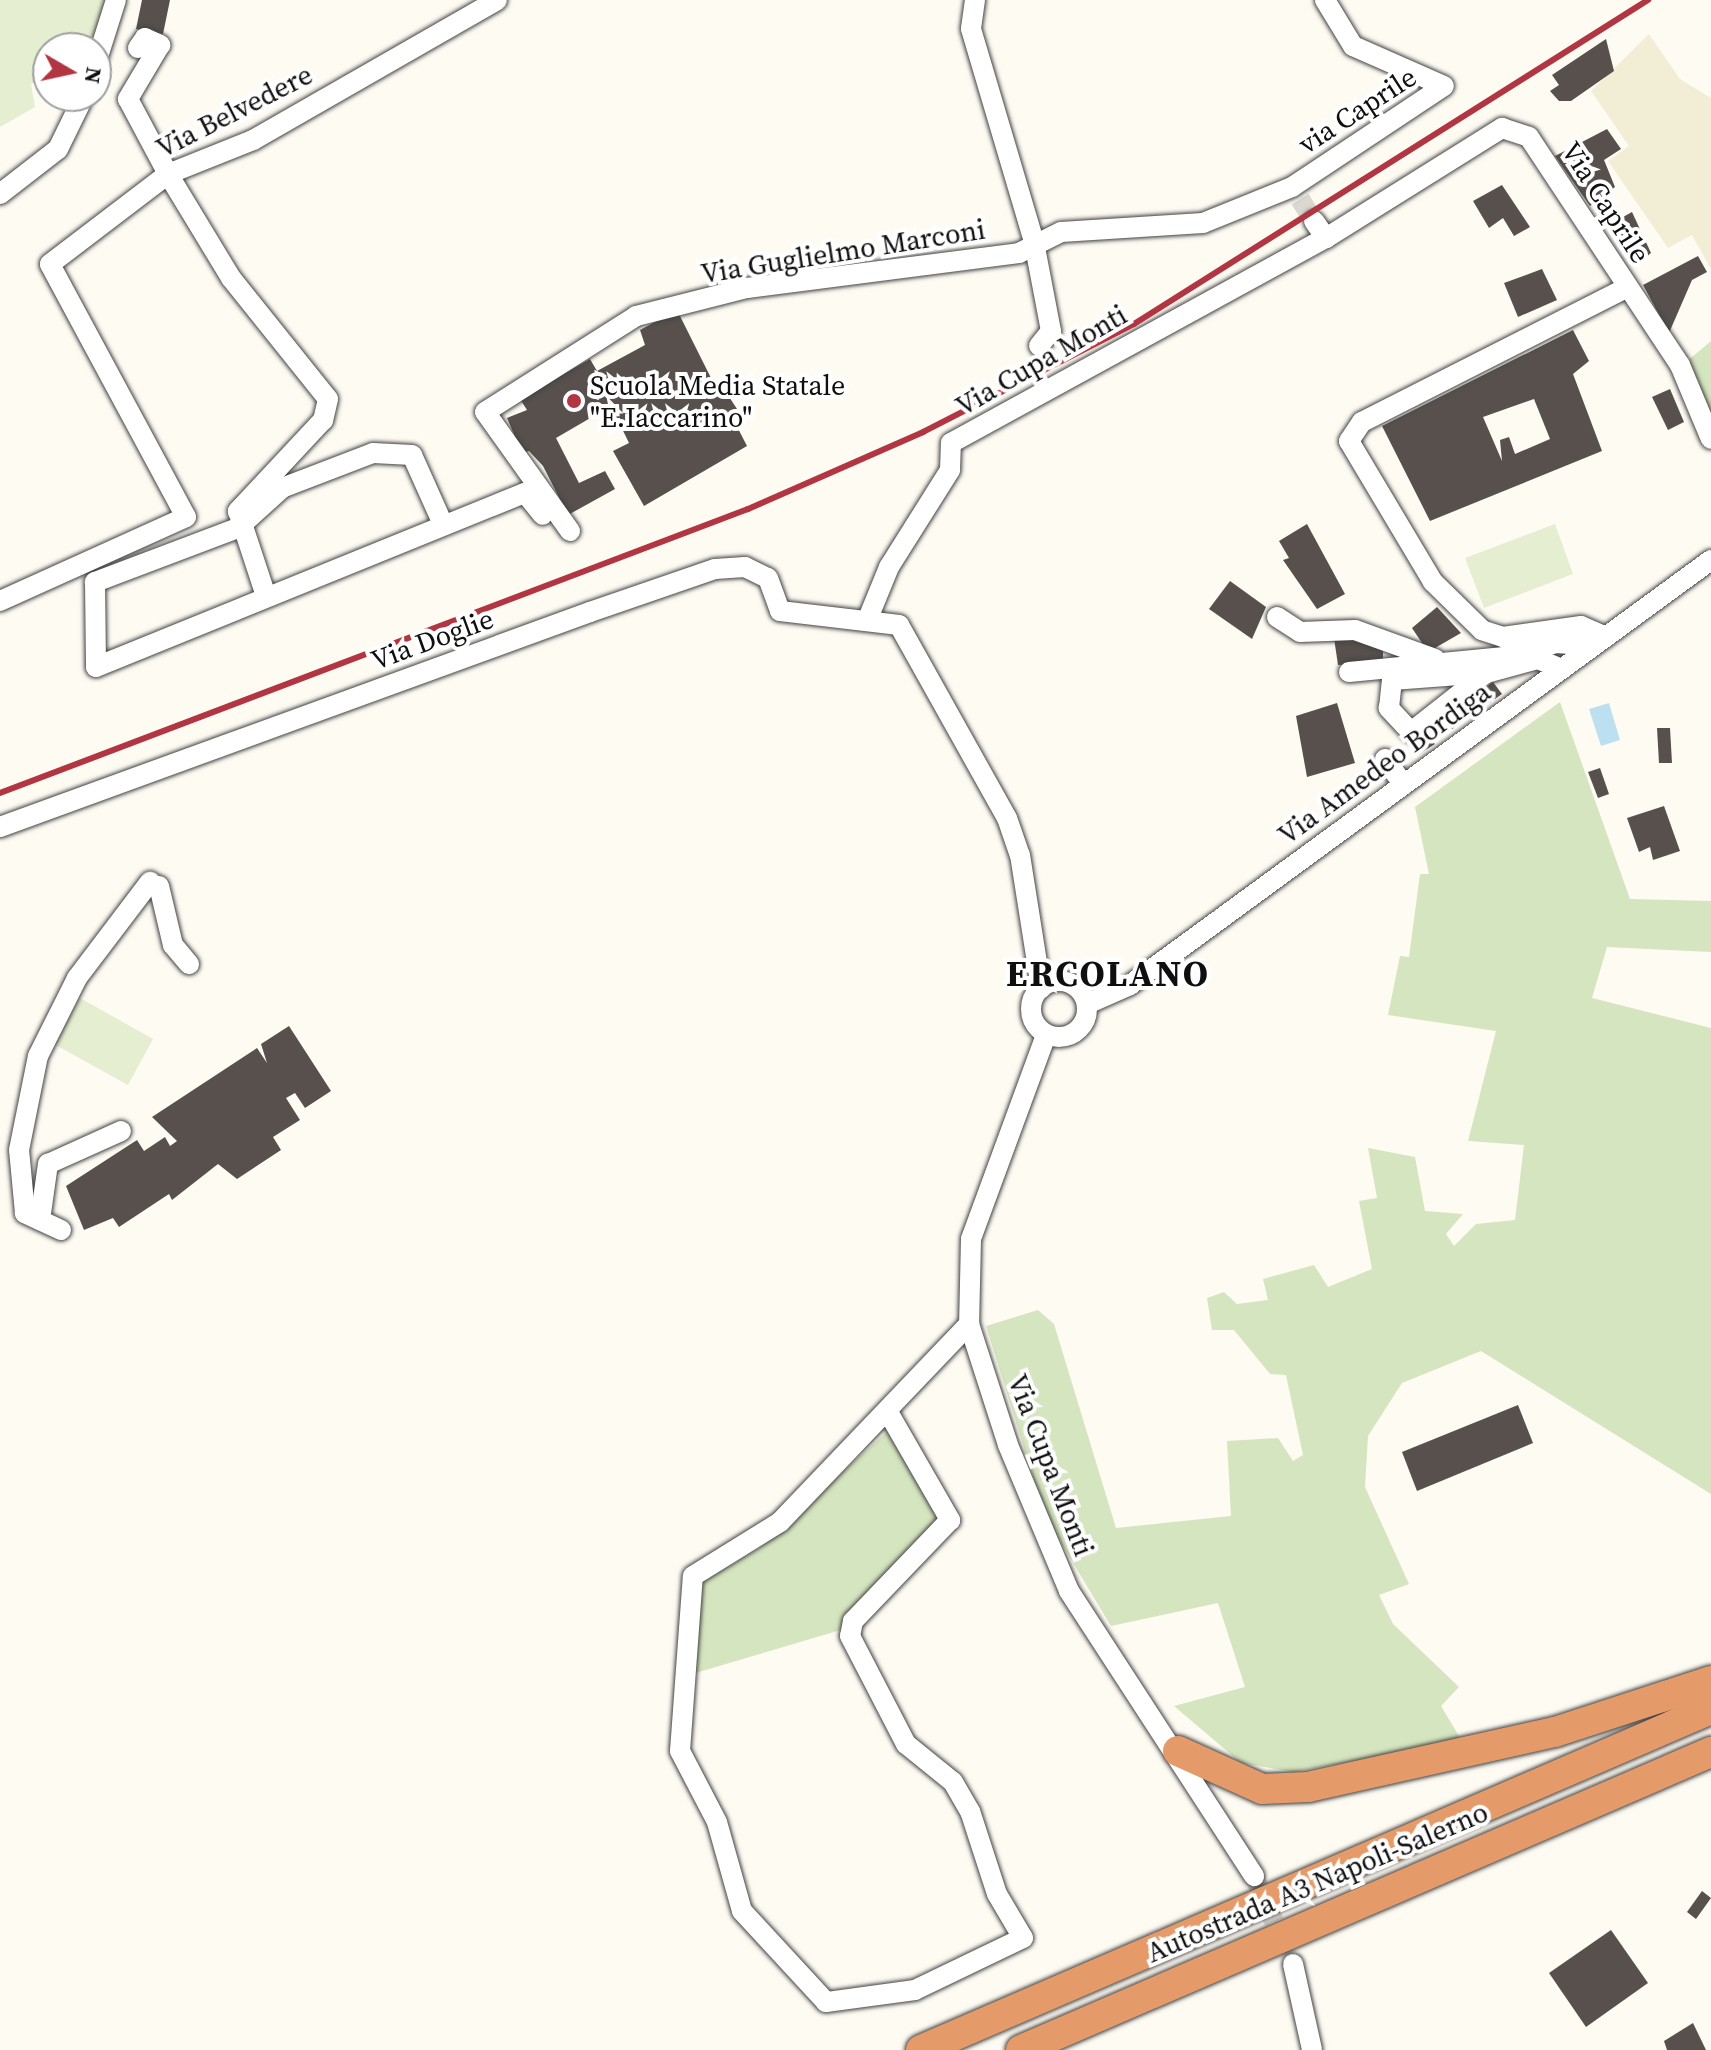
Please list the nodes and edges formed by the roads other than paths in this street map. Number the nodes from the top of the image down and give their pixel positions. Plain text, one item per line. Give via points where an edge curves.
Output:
1 (116, 0) edge
2 (497, 0) edge
3 (975, 0) edge
4 (1325, 0) edge
5 (106, 32) edge
6 (138, 48) dead end
7 (76, 112) edge
8 (168, 174) junction
9 (0, 194) edge
10 (1320, 229) joint
11 (1034, 242) junction
12 (1628, 287) junction
13 (1039, 346) dead end
14 (1711, 439) edge
15 (442, 522) junction
16 (238, 528) junction
17 (1711, 560) edge
18 (265, 593) junction
19 (0, 601) edge
20 (869, 616) junction
21 (1277, 617) dead end
22 (1599, 642) junction
23 (1435, 659) junction
24 (1562, 669) junction
25 (1349, 672) dead end
26 (1486, 673) junction
27 (1385, 759) dead end
28 (1403, 784) junction
29 (0, 827) edge
30 (189, 964) dead end
31 (1041, 988) junction
32 (1087, 1004) junction
33 (1046, 1035) junction
34 (121, 1131) dead end
35 (40, 1220) junction
36 (61, 1230) dead end
37 (969, 1324) junction
38 (888, 1412) junction
39 (1711, 1681) edge
40 (1711, 1709) edge
41 (1178, 1751) junction
42 (1711, 1752) edge
43 (1254, 1876) tunnel mouth
44 (1293, 1964) tunnel mouth
45 (921, 2050) edge
46 (1021, 2050) edge
47 (1312, 2050) edge

1 - 5 street
2 - 8 street, Via Belvedere via 253,140
3 - 11 street, Via Guglielmo Marconi via 971,29
4 - 11 street, via Caprile via 1353,46 1444,86 1296,193 1203,223 1061,232
6 - 8 street via 145,38 160,45 128,99
7 - 9 street via 58,149
8 - 16 street via 231,278 328,399 323,420 243,498
8 - 19 street, Via Belvedere via 50,264 186,517
10 - 12 street, Via Caprile via 1502,128 1529,137 1545,157
10 - 20 street, Via Cupa Monti via 951,443 950,470 889,567
11 - 13 street via 1051,331
11 - 15 street, Via Guglielmo Marconi via 1019,253 747,288 636,316 485,412 563,531 525,493
12 - 14 street, Via Caprile via 1680,365
12 - 22 street via 1362,422 1349,441 1433,582 1482,630 1503,637 1581,626
15 - 16 street via 412,455 373,453 282,488
15 - 18 street
16 - 18 street
16 - 18 street via 95,582 96,667
17 - 22 street, Via Amedeo Bordiga
20 - 29 street, Via Doglie via 780,611 768,578 745,567 715,569
20 - 31 street via 899,625 1007,818 1020,855
21 - 23 street via 1300,632 1355,630
22 - 23 street via 1504,657
22 - 24 street, Via Amedeo Bordiga
23 - 25 street
24 - 26 street via 1538,659
24 - 28 street, Via Amedeo Bordiga
26 - 26 street via 1392,680 1389,708 1411,732
27 - 28 street
28 - 32 street, Via Amedeo Bordiga via 1130,985
30 - 35 street via 173,945 155,884 77,978 38,1056 19,1150 25,1213
31 - 32 street via 1073,984
31 - 33 street via 1031,1007
32 - 33 street via 1078,1031
33 - 37 street, Via Cupa Monti via 971,1239
34 - 35 street via 48,1164
35 - 36 street
37 - 38 street
37 - 41 street, Via Cupa Monti via 1008,1445 1069,1591 1110,1661
38 - 38 street via 780,1522 693,1576 680,1751 717,1822 742,1911 826,2002 915,1990 1023,1938 997,1894 984,1845 953,1782 925,1767 906,1744 850,1636 853,1621 950,1520
39 - 41 highway via 1555,1732 1308,1787 1262,1789
40 - 45 highway, Autostrada A3 Napoli-Salerno
41 - 43 street, Via Cupa Monti
42 - 46 highway, Autostrada A3 Napoli-Salerno
44 - 47 street

